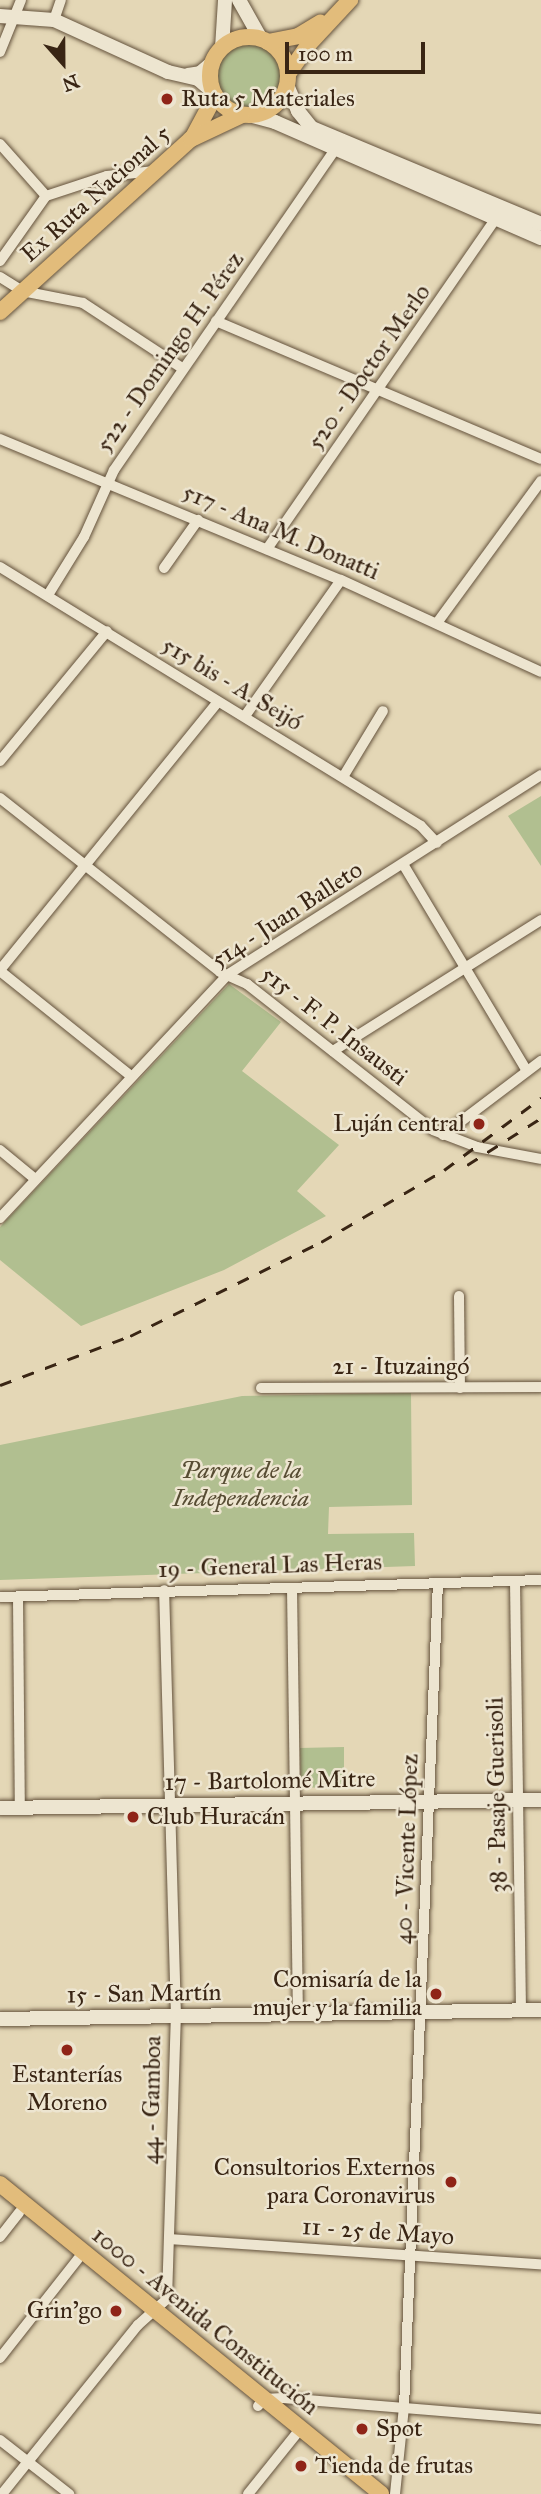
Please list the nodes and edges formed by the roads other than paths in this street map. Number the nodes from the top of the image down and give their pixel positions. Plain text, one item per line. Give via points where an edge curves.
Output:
1 (21, 0) edge
2 (61, 0) edge
3 (225, 0) edge
4 (239, 0) edge
5 (346, 4) edge
6 (7, 15) edge
7 (54, 20) junction
8 (265, 40) junction
9 (222, 48) junction
10 (0, 52) edge
11 (213, 62) junction
12 (188, 75) junction
13 (288, 80) junction
14 (213, 94) junction
15 (246, 115) junction
16 (191, 139) junction
17 (0, 144) edge
18 (338, 147) junction
19 (156, 171) junction
20 (46, 196) junction
21 (499, 214) junction
22 (541, 224) edge
23 (541, 238) edge
24 (0, 261) edge
25 (0, 277) edge
26 (22, 291) junction
27 (0, 312) edge
28 (216, 321) junction
29 (182, 368) junction
30 (381, 388) junction
31 (0, 439) edge
32 (541, 458) edge
33 (541, 481) edge
34 (108, 482) junction
35 (198, 520) junction
36 (267, 549) junction
37 (0, 567) edge
38 (163, 568) dead end
39 (341, 580) junction
40 (48, 596) junction
41 (437, 623) junction
42 (107, 631) junction
43 (541, 672) edge
44 (218, 702) junction
45 (383, 711) dead end
46 (245, 716) junction
47 (0, 761) edge
48 (541, 775) edge
49 (343, 777) junction
50 (0, 798) edge
51 (437, 844) junction
52 (403, 864) junction
53 (86, 866) junction
54 (541, 920) edge
55 (465, 967) junction
56 (0, 970) edge
57 (227, 975) junction
58 (333, 1051) junction
59 (541, 1061) edge
60 (527, 1071) junction
61 (131, 1076) junction
62 (443, 1135) junction
63 (0, 1150) edge
64 (541, 1159) edge
65 (35, 1179) junction
66 (0, 1218) edge
67 (459, 1296) dead end
68 (541, 1387) edge
69 (261, 1388) dead end
70 (460, 1388) junction
71 (515, 1580) junction
72 (541, 1580) edge
73 (438, 1583) junction
74 (292, 1587) junction
75 (164, 1590) junction
76 (0, 1597) edge
77 (18, 1597) junction
78 (431, 1800) junction
79 (518, 1800) junction
80 (541, 1800) edge
81 (293, 1802) junction
82 (170, 1806) junction
83 (20, 1807) junction
84 (0, 1808) edge
85 (422, 2010) junction
86 (521, 2010) junction
87 (541, 2010) edge
88 (298, 2012) junction
89 (176, 2017) junction
90 (0, 2019) edge
91 (0, 2183) edge
92 (0, 2197) edge
93 (19, 2213) junction
94 (0, 2236) edge
95 (170, 2239) junction
96 (410, 2256) junction
97 (78, 2259) junction
98 (541, 2264) edge
99 (151, 2314) junction
100 (0, 2358) edge
101 (261, 2402) junction
102 (404, 2407) junction
103 (541, 2419) edge
104 (298, 2432) junction
105 (0, 2440) edge
106 (28, 2461) junction
107 (2, 2494) edge
108 (69, 2494) edge
109 (248, 2494) edge
110 (366, 2494) edge
111 (382, 2494) edge
112 (395, 2494) edge

1 - 6 street
2 - 7 street
3 - 9 street
4 - 8 street
5 - 8 main road via 298,36
5 - 13 main road
6 - 7 street
6 - 10 street
7 - 12 street via 160,69
8 - 9 main road via 235,40
8 - 13 main road via 282,54
9 - 11 main road
11 - 12 street via 200,73
11 - 14 main road
12 - 14 street
13 - 15 main road via 274,107
13 - 18 street via 306,122
14 - 15 main road via 226,108
14 - 16 main road, Ex Ruta Nacional 5
15 - 16 main road, Ex Ruta Nacional 5
15 - 18 street
16 - 19 main road, Ex Ruta Nacional 5
17 - 20 street
18 - 21 street
18 - 28 street, 522 - Domingo H. Pérez
19 - 20 street via 107,176
19 - 26 main road, Ex Ruta Nacional 5
20 - 24 street
21 - 22 street
21 - 23 street
21 - 30 street, 520 - Doctor Merlo
25 - 26 street
26 - 27 main road, Ex Ruta Nacional 5
26 - 29 street via 83,303
28 - 29 street, 522 - Domingo H. Pérez
28 - 30 street
29 - 34 street, 522 - Domingo H. Pérez
30 - 32 street
30 - 36 street, 520 - Doctor Merlo
31 - 34 street, 517 - Ana M. Donatti
33 - 41 street
34 - 35 street, 517 - Ana M. Donatti
34 - 40 street, 522 - Domingo H. Pérez via 84,537
35 - 36 street, 517 - Ana M. Donatti
35 - 38 street
36 - 39 street, 517 - Ana M. Donatti
37 - 40 street, 515 bis - A. Seijó
39 - 41 street, 517 - Ana M. Donatti
39 - 46 street
40 - 42 street, 515 bis - A. Seijó
41 - 43 street, 517 - Ana M. Donatti
42 - 44 street, 515 bis - A. Seijó
42 - 47 street
44 - 46 street, 515 bis - A. Seijó
44 - 53 street
45 - 49 street
46 - 49 street, 515 bis - A. Seijó
48 - 51 street, 514 - Juan Balleto
49 - 51 street, 515 bis - A. Seijó via 421,826
50 - 53 street, 515 - F. P. Insausti
51 - 52 street, 514 - Juan Balleto
52 - 55 street
52 - 57 street, 514 - Juan Balleto
53 - 56 street
53 - 57 street, 515 - F. P. Insausti
54 - 55 street
55 - 58 street
55 - 60 street
56 - 61 street
57 - 58 street, 515 - F. P. Insausti via 247,984
57 - 61 street, 514 - Juan Balleto
58 - 62 street, 515 - F. P. Insausti
59 - 60 street
60 - 62 street
61 - 65 street, 514 - Juan Balleto
62 - 64 street, 515 - F. P. Insausti via 477,1147
63 - 65 street
65 - 66 street, 514 - Juan Balleto
67 - 70 street
68 - 70 street, 21 - Ituzaingó
69 - 70 street, 21 - Ituzaingó
71 - 72 street, 19 - General Las Heras
71 - 73 street, 19 - General Las Heras
71 - 79 street, 38 - Pasaje Guerisoli
73 - 74 street, 19 - General Las Heras
73 - 78 street, 40 - Vicente López
74 - 75 street, 19 - General Las Heras
74 - 81 street
75 - 77 street, 19 - General Las Heras
75 - 82 street, 44 - Gamboa
76 - 77 street, 19 - General Las Heras
77 - 83 street
78 - 79 street, 17 - Bartolomé Mitre
78 - 81 street, 17 - Bartolomé Mitre
78 - 85 street, 40 - Vicente López
79 - 80 street, 17 - Bartolomé Mitre
79 - 86 street, 38 - Pasaje Guerisoli
81 - 82 street, 17 - Bartolomé Mitre
81 - 88 street
82 - 83 street, 17 - Bartolomé Mitre
82 - 89 street, 44 - Gamboa
83 - 84 street, 17 - Bartolomé Mitre
85 - 86 street, 15 - San Martín
85 - 88 street, 15 - San Martín
85 - 96 street, 40 - Vicente López
86 - 87 street, 15 - San Martín
88 - 89 street, 15 - San Martín
89 - 90 street, 15 - San Martín
89 - 95 street, 44 - Gamboa
91 - 99 main road, 1000 - Avenida Constitución
92 - 93 main road, 1000 - Avenida Constitución
93 - 94 street
93 - 97 main road, 1000 - Avenida Constitución
95 - 96 street, 11 - 25 de Mayo
95 - 99 street, 44 - Gamboa via 167,2299
96 - 98 street, 11 - 25 de Mayo
96 - 102 street, 40 - Vicente López
97 - 99 main road, 1000 - Avenida Constitución
97 - 100 street
99 - 101 main road, 1000 - Avenida Constitución
99 - 106 street, 44 - Gamboa
101 - 102 street
101 - 104 main road, 1000 - Avenida Constitución
102 - 103 street
102 - 112 street, 40 - Vicente López
104 - 109 street
104 - 110 main road, 1000 - Avenida Constitución
104 - 111 main road, 1000 - Avenida Constitución
105 - 106 street
106 - 107 street, 44 - Gamboa
106 - 108 street

